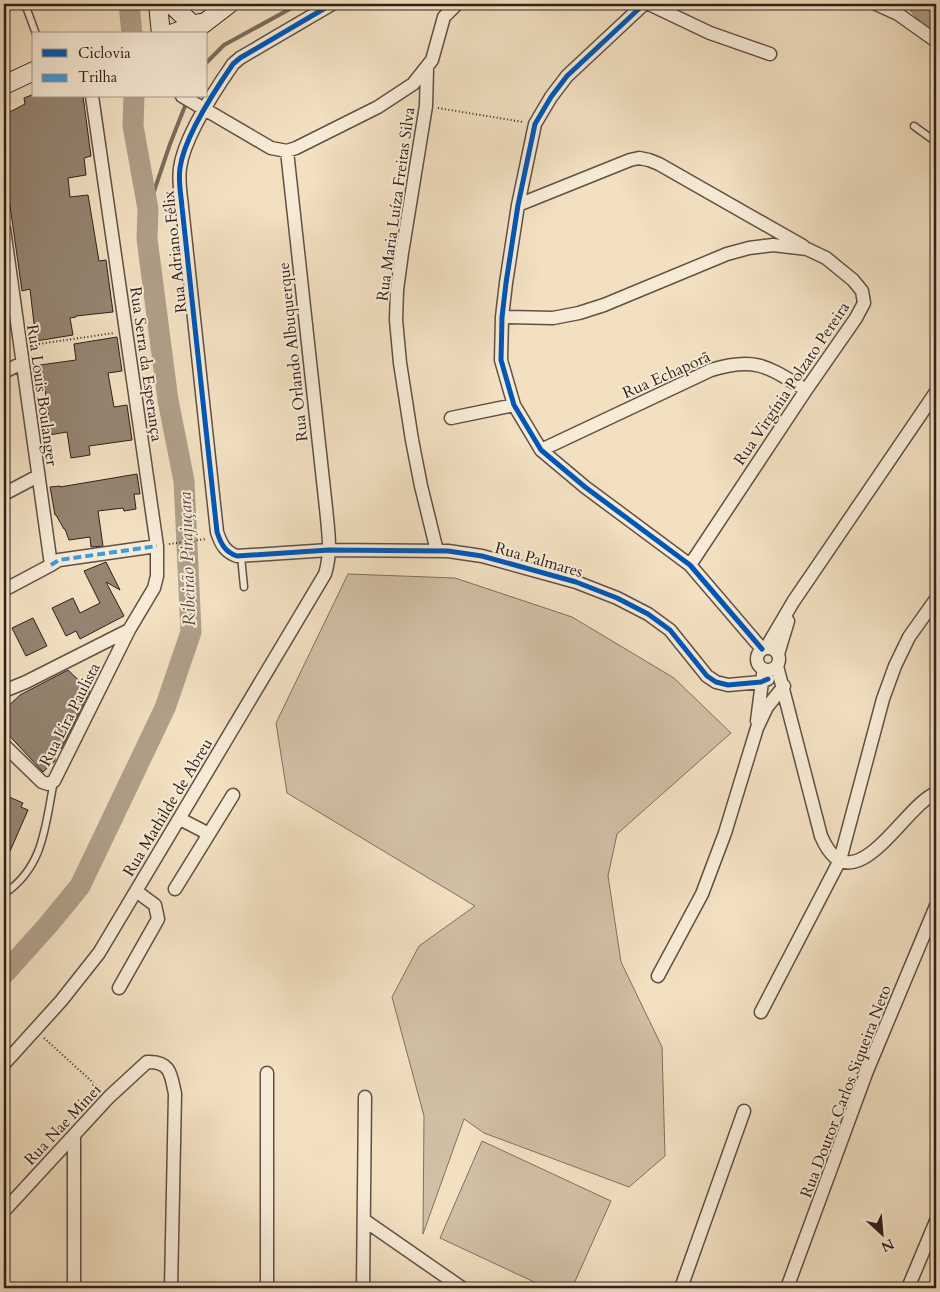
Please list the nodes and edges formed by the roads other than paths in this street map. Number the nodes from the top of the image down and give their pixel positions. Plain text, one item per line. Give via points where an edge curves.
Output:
1 (25, 4) edge
2 (158, 4) edge
3 (171, 4) edge
4 (228, 4) edge
5 (332, 4) edge
6 (457, 4) edge
7 (644, 4) edge
8 (649, 4) edge
9 (876, 4) edge
10 (194, 29) edge
11 (35, 32) edge
12 (161, 32) edge
13 (180, 32) edge
14 (936, 41) edge
15 (770, 54) dead end
16 (427, 68) junction
17 (32, 72) edge
18 (32, 83) edge
19 (4, 85) edge
20 (4, 96) edge
21 (92, 98) edge
22 (185, 98) edge
23 (203, 109) junction
24 (914, 126) dead end
25 (936, 142) edge
26 (287, 151) junction
27 (518, 206) junction
28 (4, 229) edge
29 (807, 248) junction
30 (502, 317) junction
31 (22, 363) junction
32 (4, 372) edge
33 (806, 390) junction
34 (936, 392) edge
35 (514, 404) junction
36 (451, 418) dead end
37 (541, 450) junction
38 (38, 476) junction
39 (4, 494) edge
40 (162, 545) junction
41 (330, 550) junction
42 (437, 551) junction
43 (239, 556) junction
44 (52, 565) junction
45 (690, 565) junction
46 (244, 587) dead end
47 (4, 590) edge
48 (936, 599) edge
49 (793, 602) junction
50 (129, 630) junction
51 (762, 652) junction
52 (769, 670) junction
53 (4, 691) edge
54 (779, 691) junction
55 (757, 728) junction
56 (4, 745) edge
57 (54, 781) junction
58 (936, 793) edge
59 (233, 795) dead end
60 (180, 819) junction
61 (209, 834) junction
62 (840, 860) junction
63 (175, 889) dead end
64 (136, 891) junction
65 (4, 894) edge
66 (936, 906) edge
67 (658, 976) dead end
68 (119, 988) dead end
69 (761, 1012) dead end
70 (4, 1064) edge
71 (267, 1073) dead end
72 (365, 1097) dead end
73 (744, 1111) dead end
74 (74, 1135) junction
75 (4, 1211) edge
76 (364, 1220) junction
77 (936, 1222) edge
78 (74, 1288) edge
79 (171, 1288) edge
80 (267, 1288) edge
81 (362, 1288) edge
82 (462, 1288) edge
83 (681, 1288) edge
84 (787, 1288) edge
85 (908, 1288) edge

1 - 11 lane
2 - 12 main road
3 - 10 main road
4 - 10 main road
5 - 23 street, Rua Adriano Félix via 233,64
6 - 16 street via 444,17
7 - 27 street via 567,76 551,97 535,124
8 - 15 street via 710,33
9 - 14 street via 898,14
10 - 13 main road
16 - 26 street via 413,84 378,107
16 - 42 street, Rua Maria Luíza Freitas Silva via 426,106 402,253 396,320 412,440
17 - 19 main road
18 - 20 main road
21 - 40 street, Rua Serra da Esperança via 126,331
22 - 23 street
23 - 26 street via 271,148
23 - 43 street, Rua Adriano Félix via 184,150 180,182 217,532 225,549
24 - 25 lane
26 - 41 street, Rua Orlando Albuquerque
27 - 29 street via 639,158 658,164
27 - 30 street
28 - 31 street, Rua Louis Boulanger
29 - 30 street, Rua Virgínia Polzato Pereira via 774,245 727,254 579,313 553,318
29 - 33 street, Rua Virgínia Polzato Pereira via 843,271 864,297 856,318
30 - 35 street via 501,360
31 - 32 street
31 - 38 street, Rua Louis Boulanger
33 - 37 street, Rua Echaporã via 768,367 751,363 730,364
33 - 45 street, Rua Virgínia Polzato Pereira
34 - 49 street
35 - 36 street
35 - 37 street
37 - 45 street
38 - 39 street
38 - 44 street, Rua Louis Boulanger
40 - 44 street via 59,560
40 - 50 street, Rua Serra da Esperança via 154,588
41 - 42 street, Rua Palmares
41 - 43 street, Rua Palmares
41 - 60 street, Rua Mathilde de Abreu via 325,574
42 - 52 street, Rua Palmares via 482,556 576,582 608,595 648,614 670,630 707,676 716,682 728,685
43 - 46 lane
44 - 47 street
45 - 51 street
48 - 62 street via 909,637 895,666 883,699
49 - 51 street
49 - 52 street
50 - 53 street
50 - 57 street, Rua Lira Paulista
51 - 52 street via 758,666
51 - 52 street via 773,649
52 - 54 street
52 - 55 street
54 - 55 street
54 - 62 street via 790,719 821,836 828,851
55 - 67 street via 725,833 702,894
56 - 57 street, Rua Lira Paulista via 42,782
57 - 65 lane via 40,849 17,885
58 - 62 street via 920,804 865,858 854,862
59 - 61 street
60 - 61 street
60 - 64 street, Rua Mathilde de Abreu
61 - 63 street
62 - 69 street
64 - 68 street via 155,905 158,919
64 - 70 street, Rua Mathilde de Abreu via 99,952 61,1001
66 - 84 street, Rua Doutor Carlos Siqueira Neto via 867,1071
71 - 80 street
72 - 76 street
73 - 83 street
74 - 75 street, Rua Nae Minei
74 - 78 street
74 - 79 street, Rua Nae Minei via 108,1096 147,1062 164,1065 170,1072 175,1094
76 - 81 street
76 - 82 street
77 - 85 street

